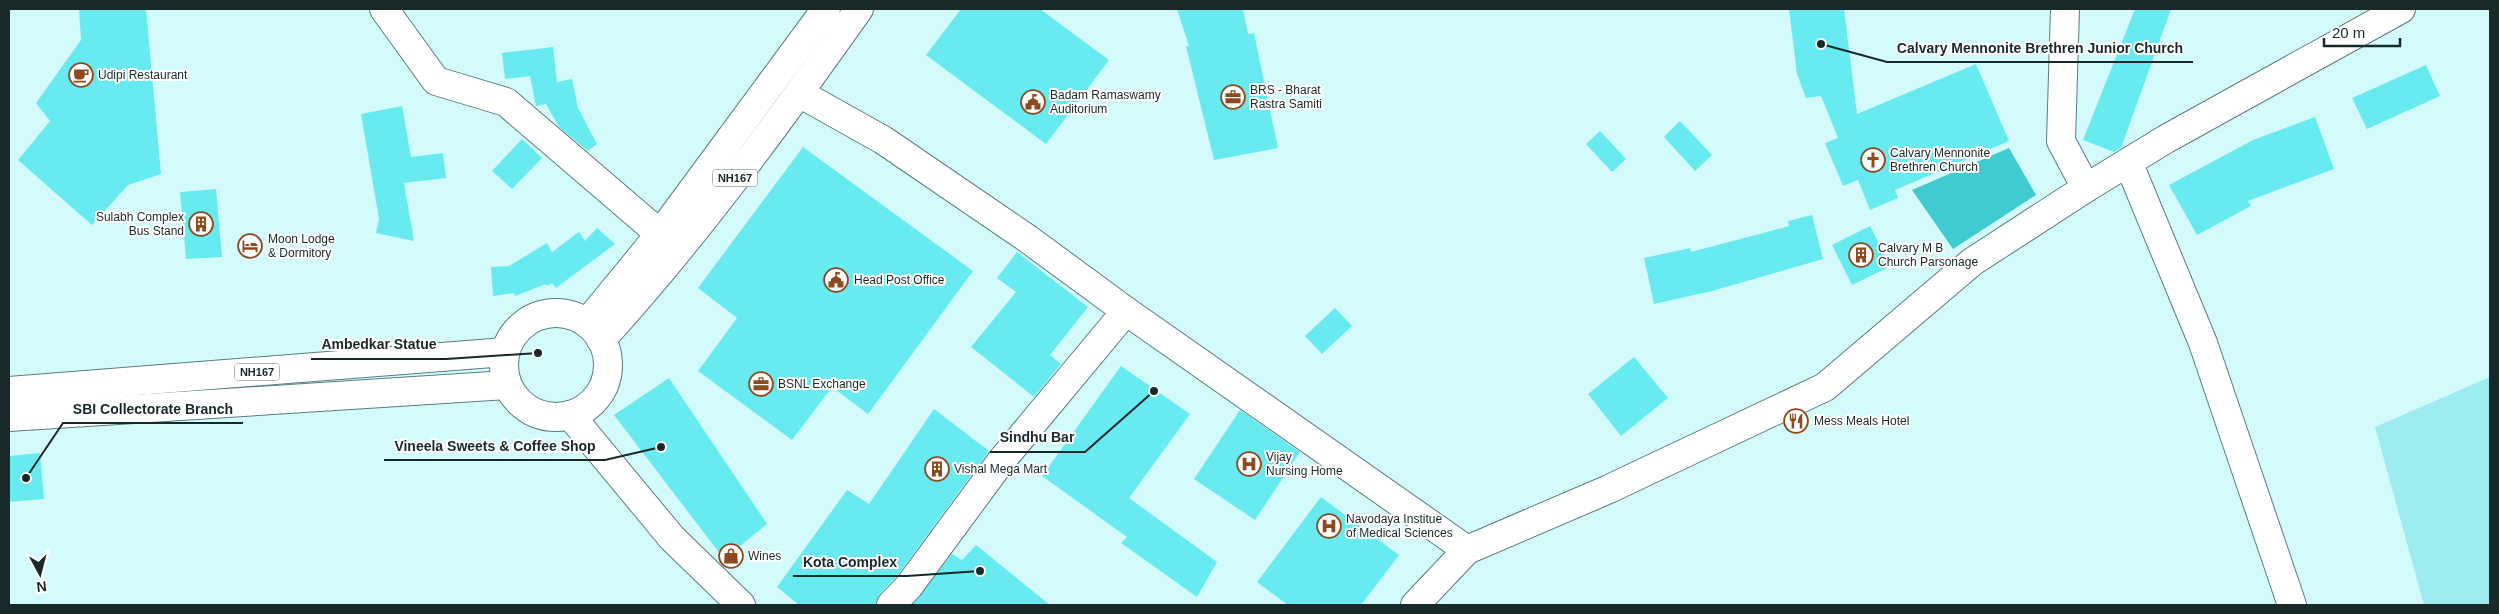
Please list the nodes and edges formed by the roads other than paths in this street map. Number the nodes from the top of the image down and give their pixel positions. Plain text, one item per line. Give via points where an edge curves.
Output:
1 (384, 9) edge
2 (826, 9) edge
3 (860, 9) edge
4 (2065, 9) edge
5 (2401, 9) edge
6 (799, 93) junction
7 (2129, 164) junction
8 (2086, 188) junction
9 (660, 234) junction
10 (1126, 311) junction
11 (594, 331) junction
12 (505, 352) junction
13 (507, 386) junction
14 (9, 392) edge
15 (570, 415) junction
16 (9, 417) edge
17 (1467, 550) junction
18 (741, 605) edge
19 (891, 605) edge
20 (1415, 605) edge
21 (2292, 605) edge

1 - 9 main road via 436,81 506,102
2 - 9 main road, NH167
3 - 6 main road, NH167
4 - 8 main road via 2061,141
5 - 7 main road via 2174,135
6 - 10 main road via 884,140
6 - 11 main road, NH167 via 655,280
7 - 8 main road
7 - 21 main road via 2203,343
8 - 17 main road via 1972,262 1825,387 1609,489
9 - 11 main road, NH167
10 - 17 main road
10 - 19 main road via 1002,460 909,586
11 - 12 main road via 572,316 555,313 538,316 523,324 512,336
11 - 15 main road via 607,354 608,370 604,385 585,408
12 - 13 main road
12 - 14 main road, NH167
13 - 15 main road via 515,398 540,415
13 - 16 main road
15 - 18 main road via 672,538
17 - 20 main road

